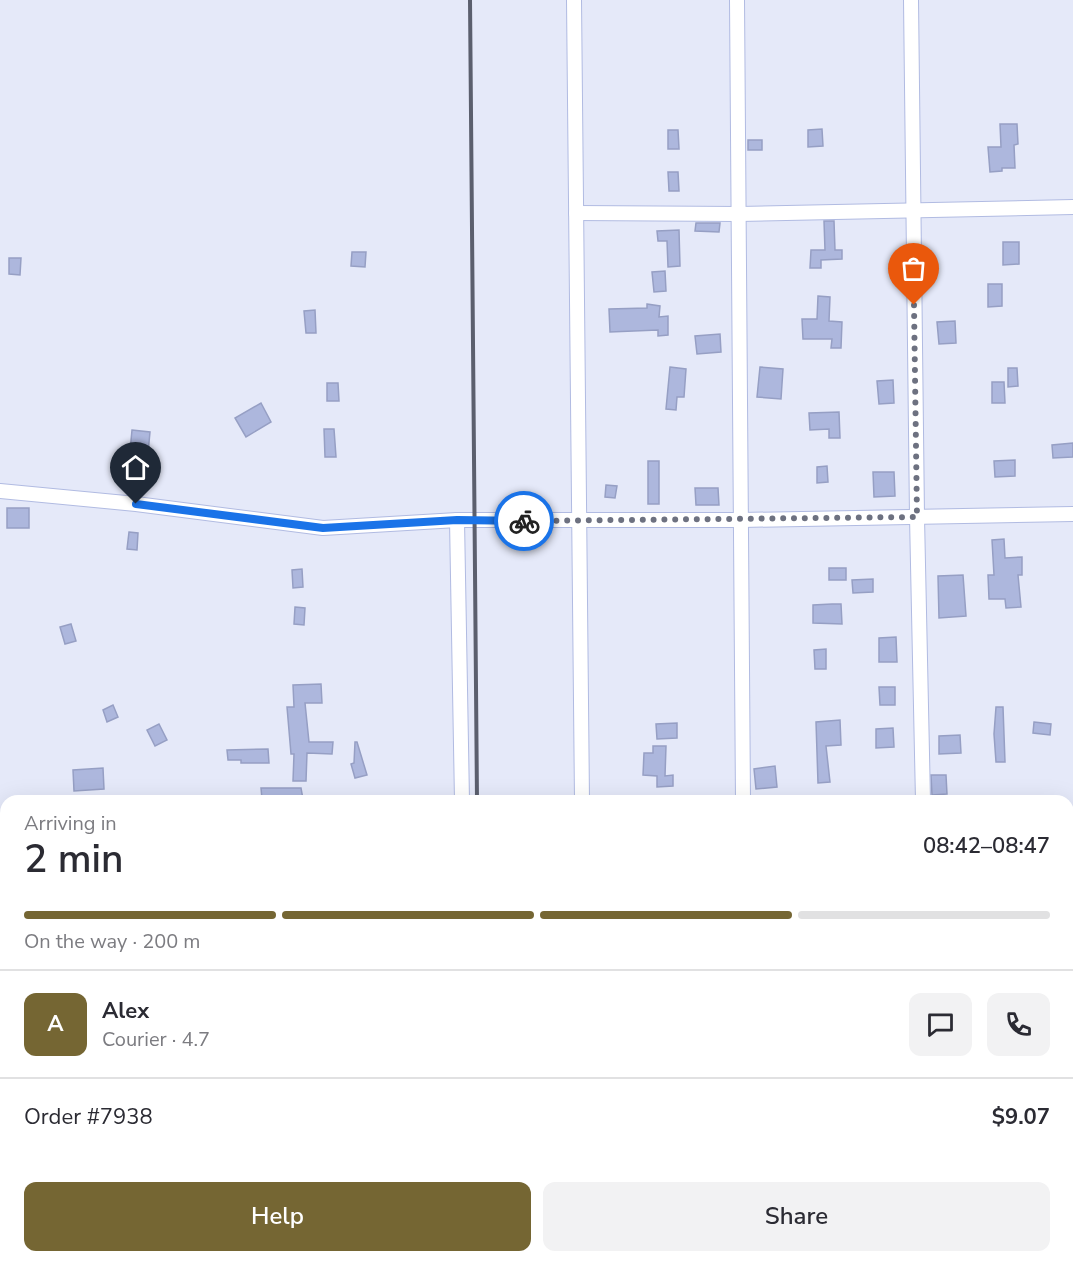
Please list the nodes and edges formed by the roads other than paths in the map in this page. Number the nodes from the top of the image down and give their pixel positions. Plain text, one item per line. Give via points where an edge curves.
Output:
1 (574, 0) edge
2 (737, 0) edge
3 (910, 0) edge
4 (1073, 207) edge
5 (913, 211) junction
6 (576, 213) junction
7 (739, 214) junction
8 (0, 491) edge
9 (1073, 514) edge
10 (917, 517) junction
11 (457, 520) junction
12 (742, 520) junction
13 (579, 521) junction
14 (462, 795) edge
15 (582, 795) edge
16 (743, 795) edge
17 (923, 795) edge

1 - 6 street
2 - 7 street
3 - 5 street
4 - 5 street
5 - 7 street
5 - 10 street
6 - 7 street
6 - 13 street
7 - 12 street
8 - 11 street via 323,528
9 - 10 street
10 - 12 street
10 - 17 street
11 - 13 street
11 - 14 street
12 - 13 street
12 - 16 street
13 - 15 street

